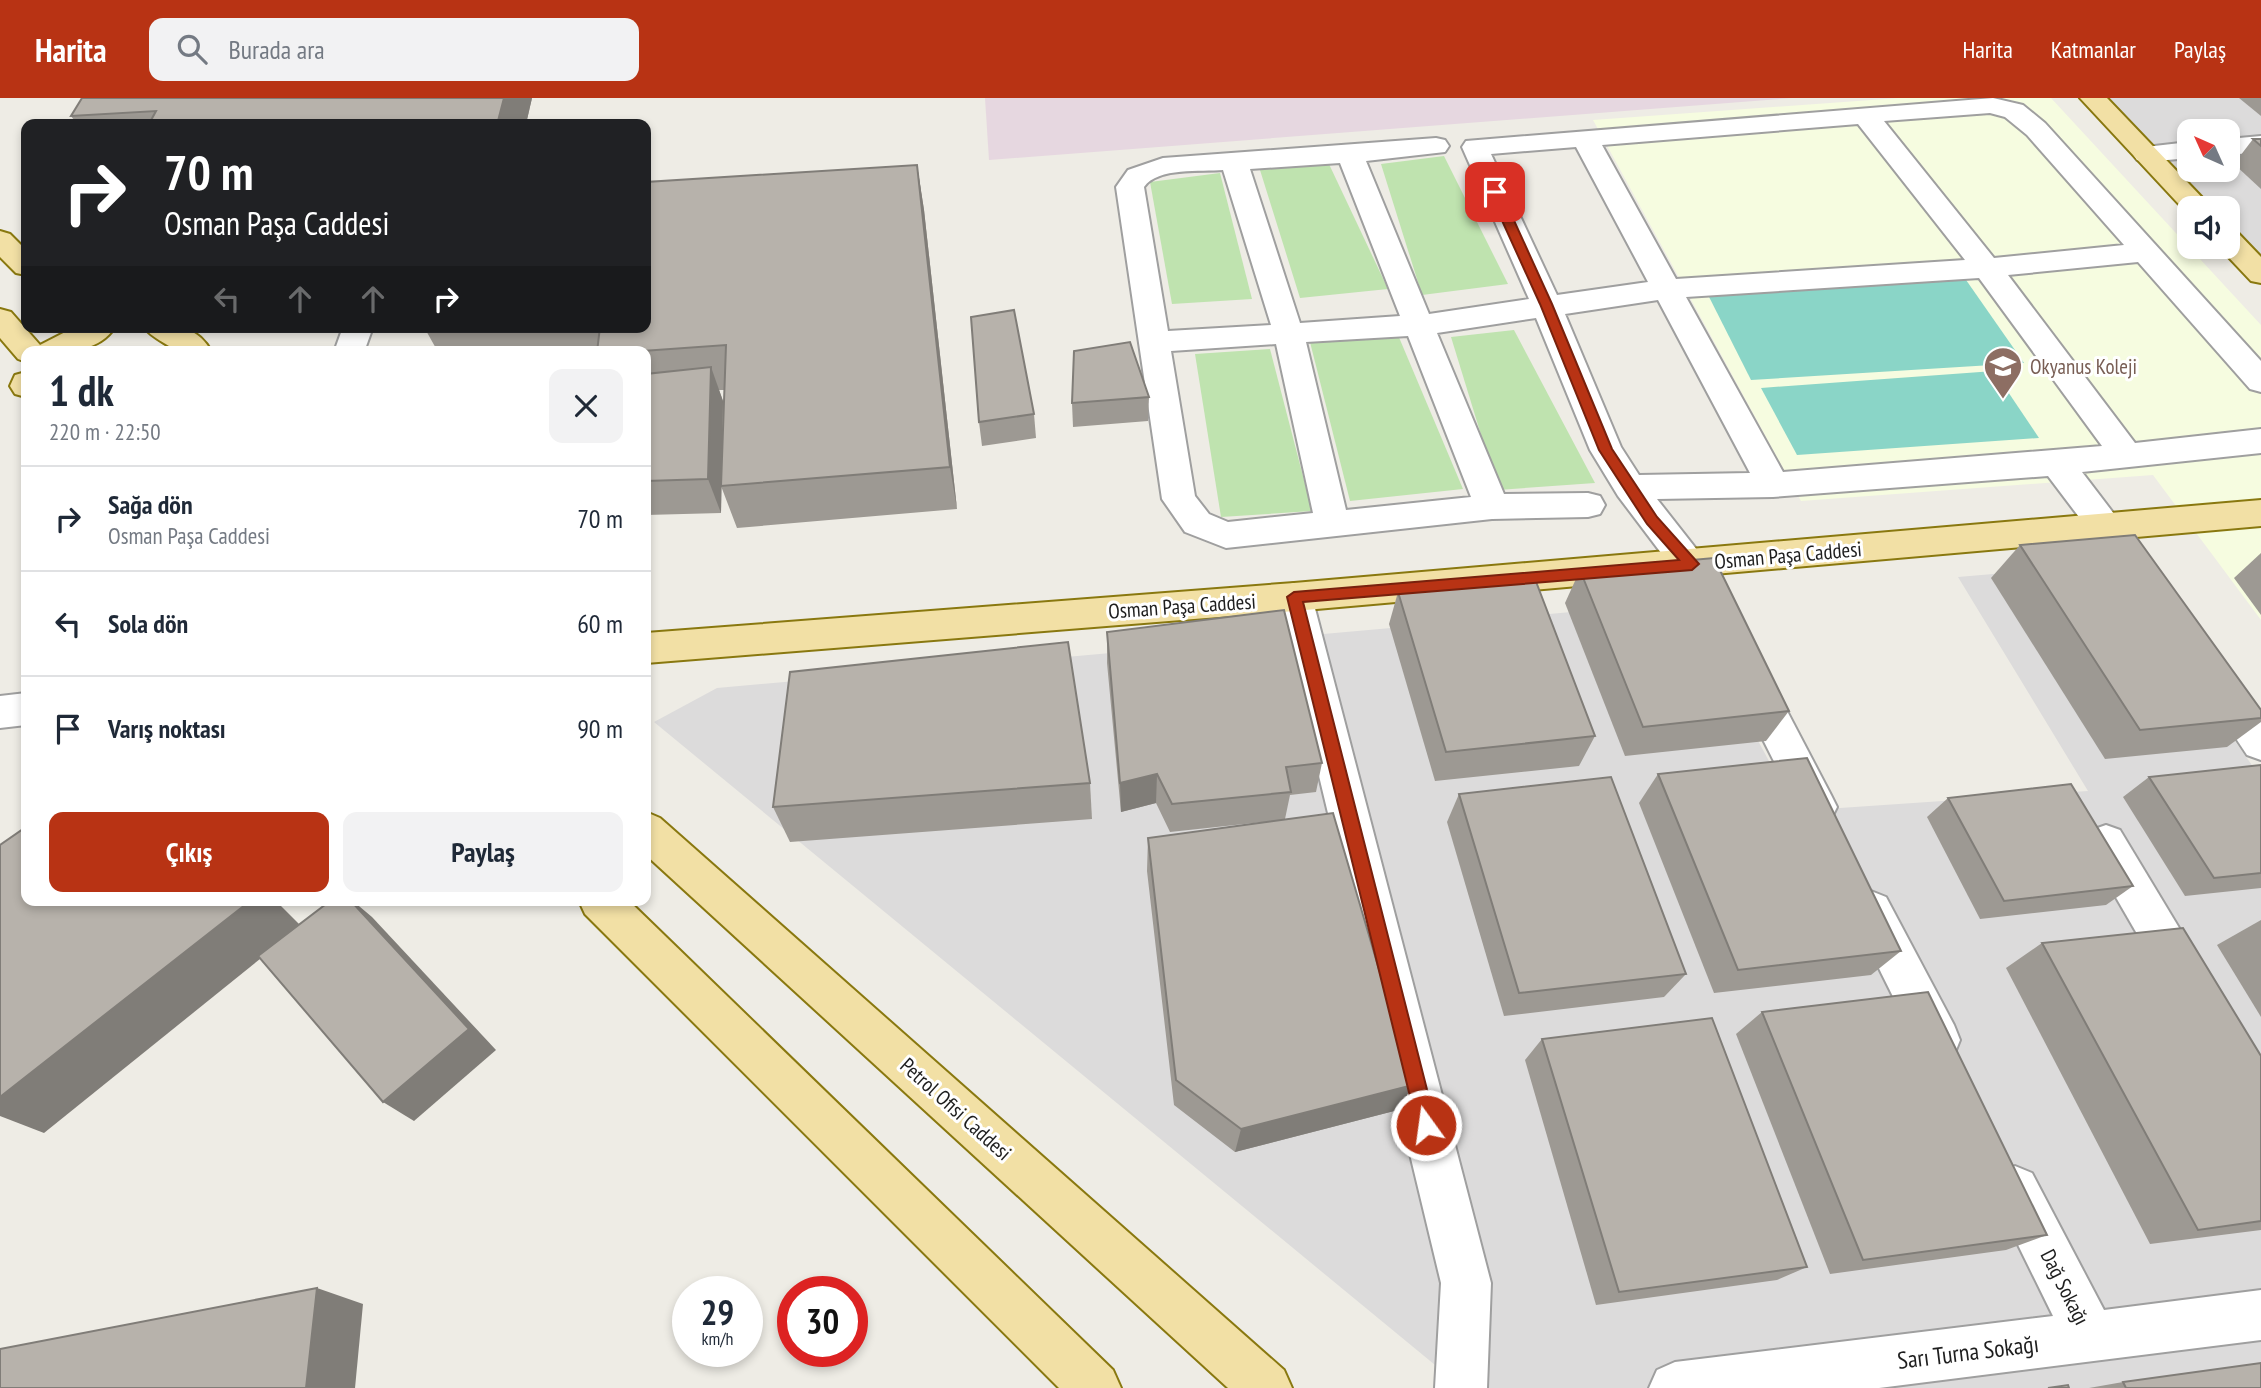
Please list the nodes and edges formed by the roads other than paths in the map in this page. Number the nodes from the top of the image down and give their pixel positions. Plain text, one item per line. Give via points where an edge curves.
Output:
1 (2093, 98) edge
2 (1864, 115) junction
3 (1585, 138) junction
4 (2261, 144) edge
5 (1436, 146) dead end
6 (2240, 146) edge
7 (2177, 151) edge
8 (2146, 154) junction
9 (1350, 155) junction
10 (1234, 163) junction
11 (2186, 196) edge
12 (0, 240) edge
13 (2144, 252) junction
14 (2240, 252) edge
15 (16, 265) edge
16 (1987, 268) junction
17 (2261, 274) edge
18 (1666, 289) junction
19 (1546, 304) junction
20 (0, 319) edge
21 (1420, 325) junction
22 (84, 333) edge
23 (98, 333) edge
24 (172, 333) edge
25 (1289, 334) junction
26 (1155, 342) junction
27 (24, 346) edge
28 (62, 346) edge
29 (110, 346) edge
30 (190, 346) edge
31 (2261, 381) edge
32 (2261, 440) edge
33 (2127, 456) junction
34 (2057, 463) junction
35 (1773, 485) junction
36 (1630, 487) junction
37 (1588, 505) dead end
38 (1492, 507) junction
39 (2261, 513) edge
40 (1332, 523) junction
41 (2106, 526) junction
42 (1692, 564) junction
43 (2145, 581) edge
44 (1294, 597) junction
45 (651, 648) edge
46 (2199, 657) edge
47 (21, 710) edge
48 (0, 712) edge
49 (2261, 744) edge
50 (2083, 805) edge
51 (651, 834) edge
52 (585, 906) edge
53 (605, 906) edge
54 (632, 933) junction
55 (2204, 1009) edge
56 (1958, 1080) edge
57 (1996, 1153) edge
58 (2261, 1315) edge
59 (2091, 1337) junction
60 (1095, 1388) edge
61 (1266, 1388) edge
62 (1461, 1388) edge
63 (1675, 1388) edge

1 - 8 main road
2 - 3 street
2 - 13 street via 1990,105 2014,111 2036,129
2 - 16 street
3 - 18 street
3 - 19 street via 1475,147
4 - 6 street
5 - 9 street
7 - 8 street
8 - 11 main road
9 - 10 street
9 - 21 street
10 - 25 street
10 - 26 street via 1163,166 1138,176 1130,187
12 - 15 main road
13 - 16 street
13 - 31 street
14 - 17 main road
16 - 18 street
16 - 33 street
18 - 19 street
18 - 35 street
19 - 21 street
19 - 36 street via 1606,450
20 - 27 main road
21 - 25 street
21 - 38 street
22 - 28 main road
23 - 29 main road
24 - 30 main road
25 - 26 street
25 - 40 street
26 - 40 street via 1179,499 1197,523 1226,535
32 - 33 street
33 - 34 street
34 - 35 street
34 - 41 street
35 - 36 street
36 - 42 street via 1652,520
37 - 38 street
38 - 40 street
39 - 41 main road, Osman Paşa Caddesi
41 - 42 main road, Osman Paşa Caddesi
41 - 43 street
42 - 44 main road, Osman Paşa Caddesi
42 - 56 street
44 - 45 main road, Osman Paşa Caddesi
44 - 62 street via 1466,1283
46 - 49 street
47 - 48 street
50 - 55 street
51 - 61 main road, Petrol Ofisi Caddesi
52 - 54 main road
53 - 54 main road
54 - 60 main road
57 - 59 street, Dağ Sokağı
58 - 59 street, Sarı Turna Sokağı
59 - 63 street, Sarı Turna Sokağı

